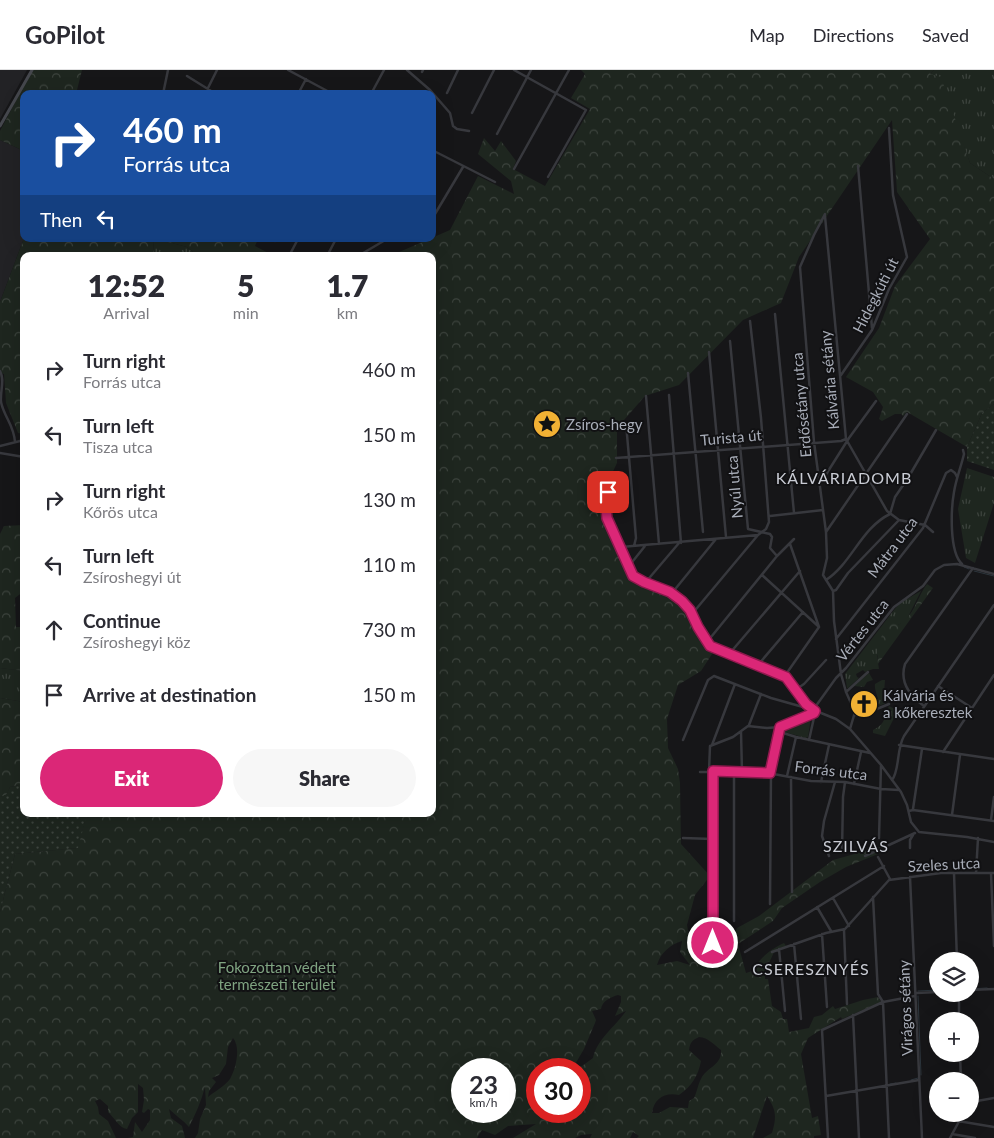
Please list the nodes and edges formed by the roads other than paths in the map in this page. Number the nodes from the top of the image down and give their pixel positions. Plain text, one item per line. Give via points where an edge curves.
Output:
1 (32, 70) edge
2 (168, 70) edge
3 (217, 70) edge
4 (288, 70) edge
5 (384, 70) edge
6 (407, 70) edge
7 (458, 70) edge
8 (494, 70) edge
9 (514, 70) edge
10 (531, 70) edge
11 (569, 70) edge
12 (187, 76) dead end
13 (527, 77) junction
14 (306, 79) junction
15 (207, 89) joint
16 (164, 90) edge
17 (300, 90) edge
18 (326, 90) edge
19 (373, 90) edge
20 (430, 90) edge
21 (447, 93) dead end
22 (556, 93) junction
23 (436, 97) edge
24 (472, 113) dead end
25 (2, 118) edge
26 (0, 126) edge
27 (889, 128) dead end
28 (469, 131) dead end
29 (497, 134) dead end
30 (436, 152) edge
31 (858, 166) dead end
32 (463, 167) junction
33 (514, 169) dead end
34 (548, 177) dead end
35 (495, 182) dead end
36 (436, 212) edge
37 (825, 214) joint
38 (378, 242) edge
39 (364, 252) edge
40 (775, 314) dead end
41 (750, 321) dead end
42 (872, 330) junction
43 (730, 341) dead end
44 (709, 352) dead end
45 (0, 371) edge
46 (688, 373) dead end
47 (840, 376) junction
48 (668, 395) dead end
49 (646, 396) dead end
50 (876, 401) dead end
51 (907, 414) dead end
52 (626, 423) dead end
53 (936, 430) dead end
54 (847, 440) junction
55 (20, 441) edge
56 (15, 442) junction
57 (814, 442) junction
58 (787, 444) junction
59 (0, 446) edge
60 (763, 446) junction
61 (742, 448) junction
62 (719, 449) junction
63 (963, 450) dead end
64 (696, 451) junction
65 (0, 453) edge
66 (674, 453) junction
67 (652, 455) junction
68 (20, 456) edge
69 (629, 457) junction
70 (616, 458) dead end
71 (866, 474) junction
72 (957, 477) junction
73 (612, 484) dead end
74 (820, 484) junction
75 (823, 510) junction
76 (794, 513) junction
77 (890, 514) junction
78 (770, 516) junction
79 (899, 520) junction
80 (925, 525) junction
81 (704, 532) dead end
82 (826, 532) junction
83 (933, 532) dead end
84 (760, 534) junction
85 (726, 538) junction
86 (794, 538) dead end
87 (716, 539) junction
88 (680, 543) junction
89 (659, 544) junction
90 (789, 544) junction
91 (620, 546) junction
92 (634, 546) junction
93 (645, 546) junction
94 (777, 556) junction
95 (628, 566) junction
96 (963, 566) junction
97 (973, 568) junction
98 (800, 571) junction
99 (994, 574) edge
100 (762, 575) junction
101 (826, 580) junction
102 (645, 583) junction
103 (781, 592) junction
104 (833, 592) junction
105 (672, 593) junction
106 (994, 605) edge
107 (803, 612) junction
108 (692, 614) junction
109 (819, 627) junction
110 (836, 638) junction
111 (707, 642) junction
112 (730, 653) junction
113 (826, 660) dead end
114 (758, 665) junction
115 (868, 672) dead end
116 (841, 674) junction
117 (994, 675) edge
118 (784, 677) junction
119 (735, 684) junction
120 (938, 686) junction
121 (795, 690) junction
122 (846, 692) junction
123 (761, 694) junction
124 (889, 704) dead end
125 (924, 706) junction
126 (972, 708) junction
127 (814, 711) junction
128 (855, 715) junction
129 (748, 726) junction
130 (780, 727) junction
131 (850, 729) junction
132 (741, 732) junction
133 (780, 732) junction
134 (796, 737) junction
135 (683, 740) dead end
136 (809, 740) junction
137 (711, 745) junction
138 (829, 745) junction
139 (899, 745) junction
140 (922, 749) junction
141 (861, 752) junction
142 (943, 752) junction
143 (872, 754) junction
144 (960, 755) junction
145 (994, 760) edge
146 (881, 765) junction
147 (711, 771) junction
148 (700, 772) dead end
149 (734, 772) junction
150 (742, 772) junction
151 (771, 773) junction
152 (789, 777) junction
153 (892, 780) junction
154 (821, 782) junction
155 (835, 782) junction
156 (846, 782) junction
157 (854, 784) junction
158 (881, 788) junction
159 (900, 790) junction
160 (994, 797) edge
161 (913, 810) junction
162 (909, 811) junction
163 (952, 815) junction
164 (992, 821) edge
165 (917, 833) junction
166 (682, 838) dead end
167 (879, 838) dead end
168 (978, 838) junction
169 (994, 838) edge
170 (713, 839) junction
171 (993, 842) edge
172 (910, 848) dead end
173 (842, 852) dead end
174 (829, 856) dead end
175 (865, 856) dead end
176 (878, 858) dead end
177 (884, 866) junction
178 (954, 873) junction
179 (976, 873) junction
180 (992, 873) edge
181 (910, 877) junction
182 (890, 880) junction
183 (792, 892) dead end
184 (873, 897) junction
185 (833, 898) junction
186 (770, 904) dead end
187 (817, 907) junction
188 (734, 921) dead end
189 (849, 926) junction
190 (844, 930) junction
191 (696, 931) dead end
192 (713, 931) junction
193 (831, 931) junction
194 (822, 934) junction
195 (713, 943) dead end
196 (794, 944) junction
197 (994, 946) edge
198 (779, 949) junction
199 (745, 952) dead end
200 (772, 952) dead end
201 (957, 952) edge
202 (994, 989) edge
203 (979, 990) edge
204 (929, 993) edge
205 (916, 994) junction
206 (883, 1002) junction
207 (847, 1004) dead end
208 (827, 1007) dead end
209 (785, 1010) dead end
210 (853, 1015) junction
211 (801, 1019) dead end
212 (919, 1080) junction
213 (887, 1086) junction
214 (857, 1090) junction
215 (826, 1096) junction
216 (994, 1098) edge
217 (979, 1100) edge
218 (958, 1122) joint
219 (994, 1128) edge
220 (952, 1134) junction
221 (828, 1138) edge
222 (859, 1138) edge
223 (889, 1138) edge
224 (922, 1138) edge
225 (950, 1138) edge
226 (975, 1138) edge

1 - 25 main road
2 - 16 street
3 - 15 street
4 - 14 street
5 - 19 street
6 - 20 street
7 - 21 street
8 - 24 street
9 - 13 street
10 - 13 street
11 - 22 street
12 - 15 street
13 - 22 street
13 - 29 street
14 - 17 street
14 - 18 street
22 - 33 street
22 - 34 street via 586,110
23 - 28 street via 450,113 453,126
25 - 26 main road
27 - 42 street, Hidegkúti út via 893,194 907,257
30 - 32 street
31 - 42 street
32 - 35 street
32 - 36 street
37 - 47 street, Kálvária sétány
37 - 57 street, Erdősétány utca via 800,267
38 - 39 street
40 - 58 street
41 - 60 street
42 - 47 street, Hidegkúti út
43 - 61 street, Nyúl utca
44 - 62 street
45 - 56 street via 3,376 2,404 15,433
46 - 64 street
47 - 54 street, Kálvária sétány
48 - 66 street
49 - 67 street
50 - 54 street
51 - 71 street
52 - 69 street
53 - 77 street via 895,497
54 - 57 street, Turista út
54 - 71 street, Kálvária sétány
54 - 74 street
55 - 56 street
56 - 59 street
57 - 58 street, Turista út
57 - 74 street, Erdősétány utca
58 - 60 street, Turista út
58 - 76 street
60 - 61 street, Turista út
60 - 78 street
61 - 62 street, Turista út
61 - 84 street, Nyúl utca via 748,529
62 - 64 street, Turista út
62 - 85 street
63 - 72 street
64 - 66 street, Turista út
64 - 81 street
65 - 68 street
66 - 67 street, Turista út
66 - 88 street
67 - 69 street, Turista út
67 - 89 street
69 - 70 street, Turista út
69 - 92 street
71 - 77 street, Kálvária sétány
71 - 82 street
72 - 80 street, Mátra utca via 951,470 946,472
72 - 96 street via 952,522 956,555
73 - 91 street via 605,496 607,518
74 - 75 street, Erdősétány utca
75 - 76 street
75 - 82 street, Erdősétány utca
76 - 78 street
77 - 79 street, Kálvária sétány
77 - 101 street via 874,525 839,569
78 - 84 street via 768,527
79 - 80 street, Kálvária sétány
79 - 104 street
80 - 83 street
80 - 110 street, Mátra utca
82 - 101 street, Erdősétány utca via 827,558 823,572
84 - 85 street
84 - 94 street via 772,535 770,548
84 - 108 street
85 - 87 street
86 - 90 street
87 - 88 street
87 - 105 street
88 - 89 street
88 - 102 street
89 - 93 street
90 - 94 street
90 - 98 street
91 - 92 street
91 - 95 street
92 - 93 street
93 - 95 street
94 - 100 street
95 - 102 street via 633,576
96 - 97 street, Vértes utca
96 - 116 street, Vértes utca via 948,564 940,567 923,586 898,602
97 - 99 street, Vértes utca
97 - 125 street via 905,664 903,676 907,691
98 - 103 street
98 - 109 street
100 - 103 street
100 - 111 street
101 - 104 street
102 - 105 street
103 - 107 street
103 - 112 street
104 - 110 street
105 - 108 street
106 - 120 street
107 - 109 street
107 - 114 street
108 - 111 street
109 - 118 street
110 - 116 street
111 - 112 street
112 - 114 street
113 - 121 street
114 - 118 street
115 - 122 street
116 - 122 street
116 - 127 street, Vértes utca
117 - 126 street
118 - 121 street via 789,679
119 - 123 street
119 - 135 street via 717,676 708,680
119 - 137 street
120 - 125 street
120 - 126 street
121 - 127 street
122 - 128 street
123 - 127 street
123 - 129 street
124 - 128 street
125 - 139 street
126 - 142 street
127 - 130 street
127 - 131 street via 836,719
127 - 136 street
128 - 131 street
129 - 130 street
129 - 132 street
130 - 133 street
131 - 143 street
132 - 137 street
132 - 150 street
133 - 134 street
133 - 151 street
134 - 136 street
134 - 152 street
136 - 138 street
137 - 147 street
138 - 141 street
138 - 154 street
139 - 140 street
139 - 153 street
140 - 142 street
140 - 161 street
141 - 143 street
141 - 157 street
142 - 144 street
143 - 146 street
144 - 145 street
144 - 163 street
146 - 153 street
146 - 158 street
147 - 148 street, Forrás utca
147 - 149 street, Forrás utca
147 - 170 street
149 - 150 street, Forrás utca
149 - 188 street
150 - 151 street, Forrás utca
151 - 152 street, Forrás utca
151 - 186 street
152 - 154 street, Forrás utca
152 - 183 street
153 - 159 street
154 - 155 street, Forrás utca
155 - 156 street, Forrás utca
155 - 174 street via 822,836
156 - 157 street, Forrás utca
156 - 173 street
157 - 158 street, Forrás utca
158 - 159 street, Forrás utca
158 - 167 street
159 - 162 street
160 - 164 street
161 - 162 street
161 - 163 street
162 - 165 street
163 - 164 street
165 - 168 street
165 - 172 street via 910,840
165 - 175 street
166 - 170 street
168 - 171 street
168 - 179 street
169 - 171 street
170 - 192 street
176 - 177 street
177 - 182 street
177 - 185 street
178 - 179 street, Szeles utca
178 - 181 street, Szeles utca
178 - 201 street
179 - 180 street, Szeles utca
180 - 197 street
181 - 182 street, Szeles utca
181 - 205 street, Virágos sétány
182 - 184 street, Szeles utca
184 - 189 street, Szeles utca
184 - 206 street via 878,994
185 - 187 street
185 - 189 street
187 - 193 street
187 - 199 street
189 - 190 street, Szeles utca
190 - 193 street
190 - 207 street
191 - 192 street
192 - 195 street
193 - 194 street
194 - 196 street
194 - 208 street
196 - 198 street
196 - 211 street
198 - 200 street
198 - 209 street
202 - 203 street
204 - 205 street
205 - 206 street
205 - 212 street, Virágos sétány
206 - 210 street
206 - 213 street
210 - 214 street
210 - 215 street via 822,1030
212 - 213 street
212 - 224 street, Virágos sétány
213 - 214 street
213 - 223 street
214 - 215 street
214 - 222 street
215 - 221 street
216 - 217 street
218 - 219 street
218 - 220 street
220 - 225 street
220 - 226 street

